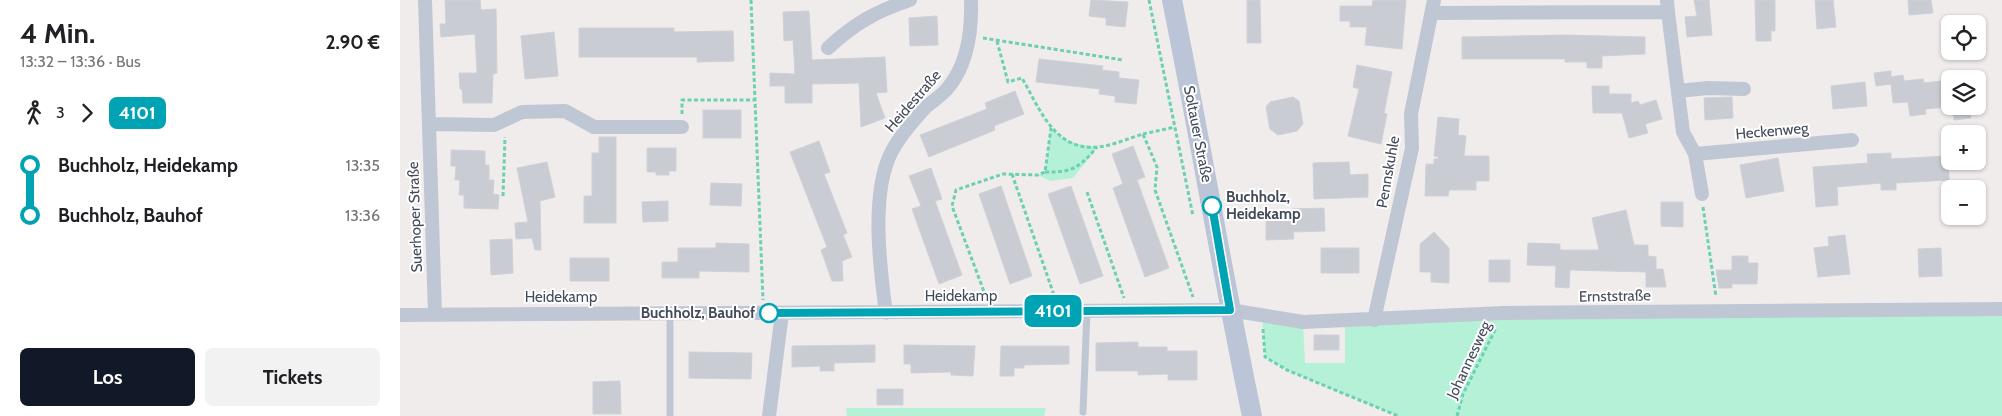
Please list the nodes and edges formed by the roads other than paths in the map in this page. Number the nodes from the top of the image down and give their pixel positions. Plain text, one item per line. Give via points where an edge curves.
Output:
1 (425, 0) edge
2 (910, 0) edge
3 (970, 0) edge
4 (1172, 0) edge
5 (1433, 6) edge
6 (1668, 6) edge
7 (828, 48) dead end
8 (1744, 89) dead end
9 (1678, 91) junction
10 (429, 124) junction
11 (682, 127) road end
12 (1852, 140) dead end
13 (1695, 154) junction
14 (1702, 194) road end
15 (2002, 308) edge
16 (1230, 310) junction
17 (1087, 311) junction
18 (670, 313) junction
19 (782, 313) junction
20 (886, 313) junction
21 (435, 314) junction
22 (400, 315) edge
23 (1374, 320) junction
24 (1083, 412) dead end
25 (670, 416) edge
26 (769, 416) edge
27 (1252, 416) edge

1 - 10 street, Suerhoper Straße
2 - 7 street via 882,9 850,28
3 - 20 street, Heidestraße via 970,35 959,71 905,131 891,152 884,171 880,192 879,245
4 - 16 main road, Soltauer Straße
5 - 6 street
5 - 23 street, Pennskuhle via 1411,114 1412,148
6 - 9 street
8 - 9 street
9 - 13 street via 1683,132
10 - 11 street via 494,125 522,112 565,111 594,127
10 - 21 street, Suerhoper Straße
12 - 13 street, Heckenweg
13 - 14 street
15 - 23 street, Ernststraße via 1503,314
16 - 17 street, Heidekamp
16 - 23 street, Ernststraße via 1303,322
16 - 27 main road, Soltauer Straße
17 - 20 street, Heidekamp
17 - 24 lane
18 - 19 street, Heidekamp
18 - 21 street, Heidekamp
18 - 25 lane
19 - 20 street, Heidekamp
19 - 26 street
21 - 22 street, Heidekamp

